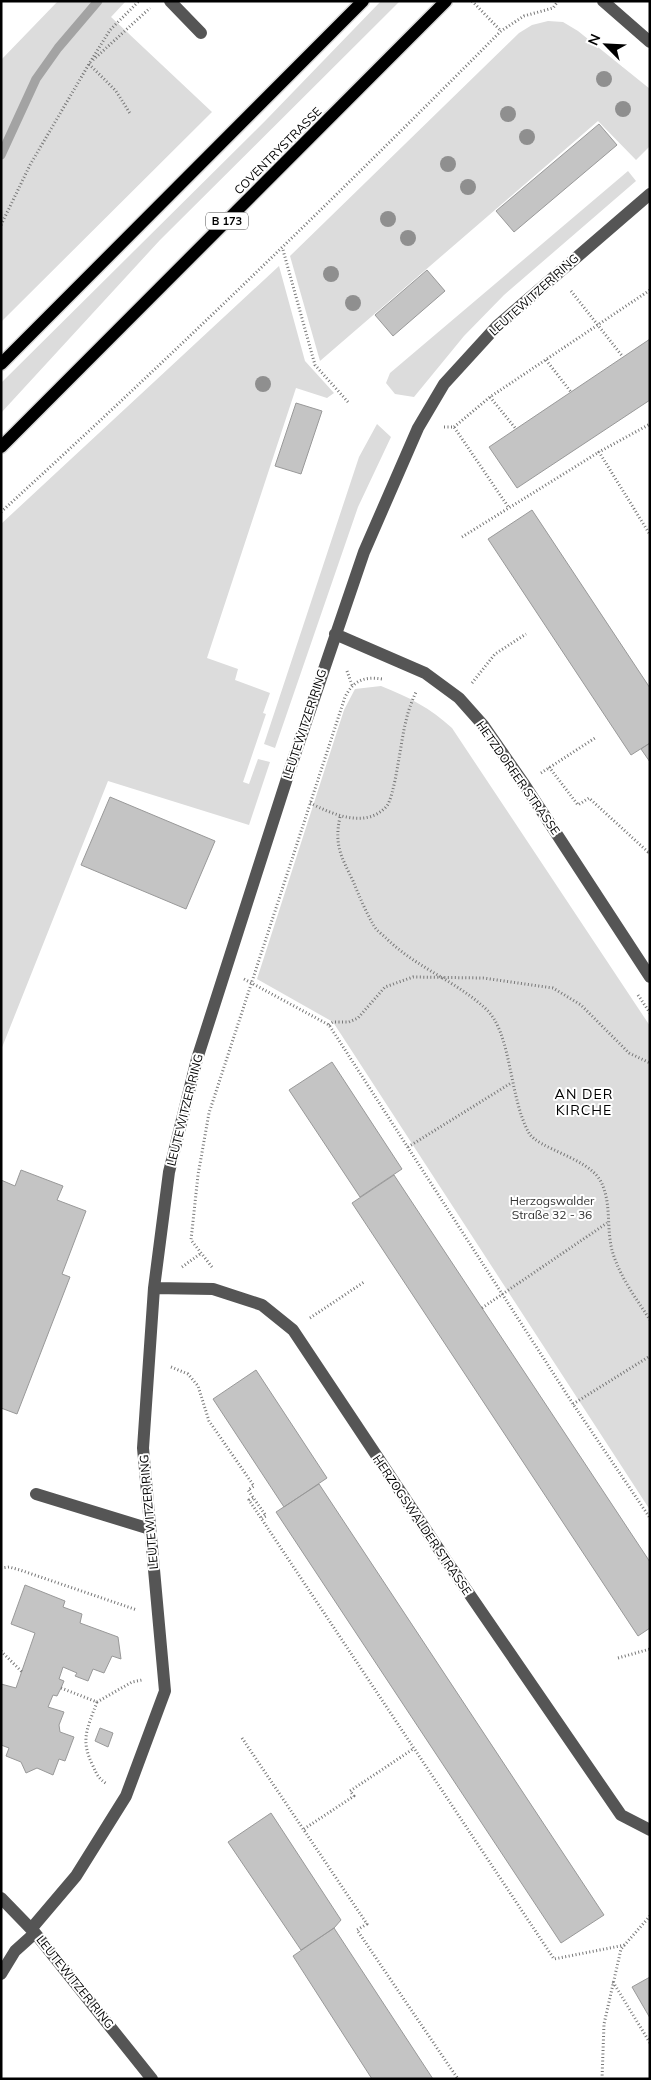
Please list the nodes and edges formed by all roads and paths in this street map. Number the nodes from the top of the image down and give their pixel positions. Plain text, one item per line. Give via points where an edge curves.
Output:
1 (138, 1) edge
2 (170, 1) edge
3 (363, 1) edge
4 (446, 1) edge
5 (472, 1) edge
6 (558, 1) edge
7 (603, 1) edge
8 (151, 7) dead end
9 (501, 31) junction
10 (201, 33) dead end
11 (650, 42) edge
12 (88, 64) junction
13 (131, 115) dead end
14 (650, 194) edge
15 (1, 225) edge
16 (283, 249) junction
17 (557, 274) junction
18 (650, 290) edge
19 (600, 324) junction
20 (623, 357) dead end
21 (546, 360) junction
22 (1, 364) edge
23 (571, 392) dead end
24 (490, 397) junction
25 (348, 402) dead end
26 (650, 424) edge
27 (454, 427) junction
28 (418, 428) junction
29 (516, 429) dead end
30 (1, 446) edge
31 (599, 452) junction
32 (509, 508) junction
33 (1, 512) edge
34 (650, 533) edge
35 (462, 537) dead end
36 (335, 634) junction
37 (526, 634) dead end
38 (386, 680) dead end
39 (410, 686) dead end
40 (417, 689) junction
41 (424, 694) dead end
42 (459, 698) junction
43 (595, 738) dead end
44 (549, 767) junction
45 (524, 784) junction
46 (310, 803) junction
47 (340, 816) junction
48 (650, 851) edge
49 (226, 972) junction
50 (437, 976) junction
51 (650, 977) edge
52 (252, 982) junction
53 (634, 989) dead end
54 (650, 1013) edge
55 (329, 1025) junction
56 (650, 1063) edge
57 (511, 1083) junction
58 (408, 1147) junction
59 (607, 1223) junction
60 (213, 1268) dead end
61 (364, 1282) dead end
62 (154, 1288) junction
63 (502, 1294) junction
64 (482, 1308) dead end
65 (319, 1312) dead end
66 (650, 1320) edge
67 (650, 1356) edge
68 (148, 1366) junction
69 (573, 1404) junction
70 (36, 1494) dead end
71 (650, 1518) edge
72 (150, 1529) junction
73 (1, 1568) edge
74 (159, 1618) junction
75 (650, 1649) edge
76 (1, 1651) edge
77 (618, 1658) dead end
78 (22, 1672) dead end
79 (163, 1675) junction
80 (61, 1688) dead end
81 (97, 1702) junction
82 (242, 1738) dead end
83 (413, 1748) junction
84 (126, 1796) junction
85 (304, 1829) junction
86 (650, 1830) edge
87 (1, 1898) edge
88 (650, 1916) edge
89 (33, 1931) junction
90 (625, 1945) junction
91 (1, 1974) edge
92 (613, 1982) junction
93 (650, 2042) edge
94 (152, 2079) edge
95 (458, 2079) edge
96 (602, 2079) edge

1 - 12 path via 110,30
2 - 10 street
3 - 22 main road
4 - 30 main road, COVENTRYSTRASSE / B 173
5 - 9 path
6 - 9 path via 553,8 524,16
7 - 11 street
8 - 12 path
9 - 16 path
12 - 13 path via 116,91
12 - 15 path via 30,165
14 - 17 street, LEUTEWITZER RING
16 - 25 path via 315,365
16 - 33 path via 135,391
17 - 19 path
17 - 28 street, LEUTEWITZER RING via 497,326 444,384
18 - 19 path
19 - 20 path
19 - 21 path
21 - 23 path
21 - 24 path
24 - 27 path
24 - 29 path
26 - 31 path
27 - 28 path
27 - 32 path
28 - 36 street, LEUTEWITZER RING via 364,552
31 - 32 path
31 - 34 path
32 - 35 path
36 - 42 street, HETZDORFER STRASSE via 425,673
36 - 49 street, LEUTEWITZER RING
37 - 42 path via 495,654
38 - 46 path via 363,679 352,684
39 - 40 path
40 - 41 path
40 - 47 path via 406,720 387,807 374,816
42 - 45 street, HETZDORFER STRASSE via 483,725
43 - 44 path
44 - 45 path
44 - 48 path via 578,805 589,798
45 - 51 street, HETZDORFER STRASSE
46 - 47 path
46 - 52 path
47 - 50 path via 338,850 375,927 405,956
49 - 52 path
49 - 62 street, LEUTEWITZER RING via 197,1059 169,1172
50 - 55 path via 414,977 385,987 358,1018
50 - 56 path via 483,978 553,988 581,1005 629,1053
50 - 57 path via 488,1010 503,1038
52 - 55 path
52 - 60 path via 209,1113 198,1175 191,1240
53 - 54 path
55 - 58 path
57 - 58 path
57 - 59 path via 530,1136 592,1170 601,1181 608,1199
58 - 63 path
59 - 63 path
59 - 66 path via 612,1251 621,1274
61 - 65 path
62 - 68 street, LEUTEWITZER RING
62 - 86 street, HERZOGSWALDER STRASSE via 213,1289 262,1304 293,1330 621,1815
63 - 64 path
63 - 69 path
67 - 69 path
68 - 72 street, LEUTEWITZER RING via 143,1448
68 - 83 path via 167,1366 188,1374 198,1386 209,1421 254,1486 248,1490 266,1516 262,1518
69 - 71 path
70 - 72 street
72 - 74 street, LEUTEWITZER RING
73 - 74 path via 20,1570
74 - 79 street, LEUTEWITZER RING
75 - 77 path
76 - 78 path
79 - 81 path via 132,1682
79 - 84 street, LEUTEWITZER RING via 165,1691
80 - 81 path
81 - 84 path via 84,1750 99,1779
82 - 85 path
83 - 85 path via 350,1791 354,1796
83 - 90 path via 554,1960
84 - 89 street, LEUTEWITZER RING via 76,1876
85 - 95 path via 367,1924 357,1930
87 - 89 street
88 - 90 path
89 - 91 street
89 - 94 street, LEUTEWITZER RING
90 - 92 path via 621,1949
92 - 93 path
92 - 96 path via 604,2024

